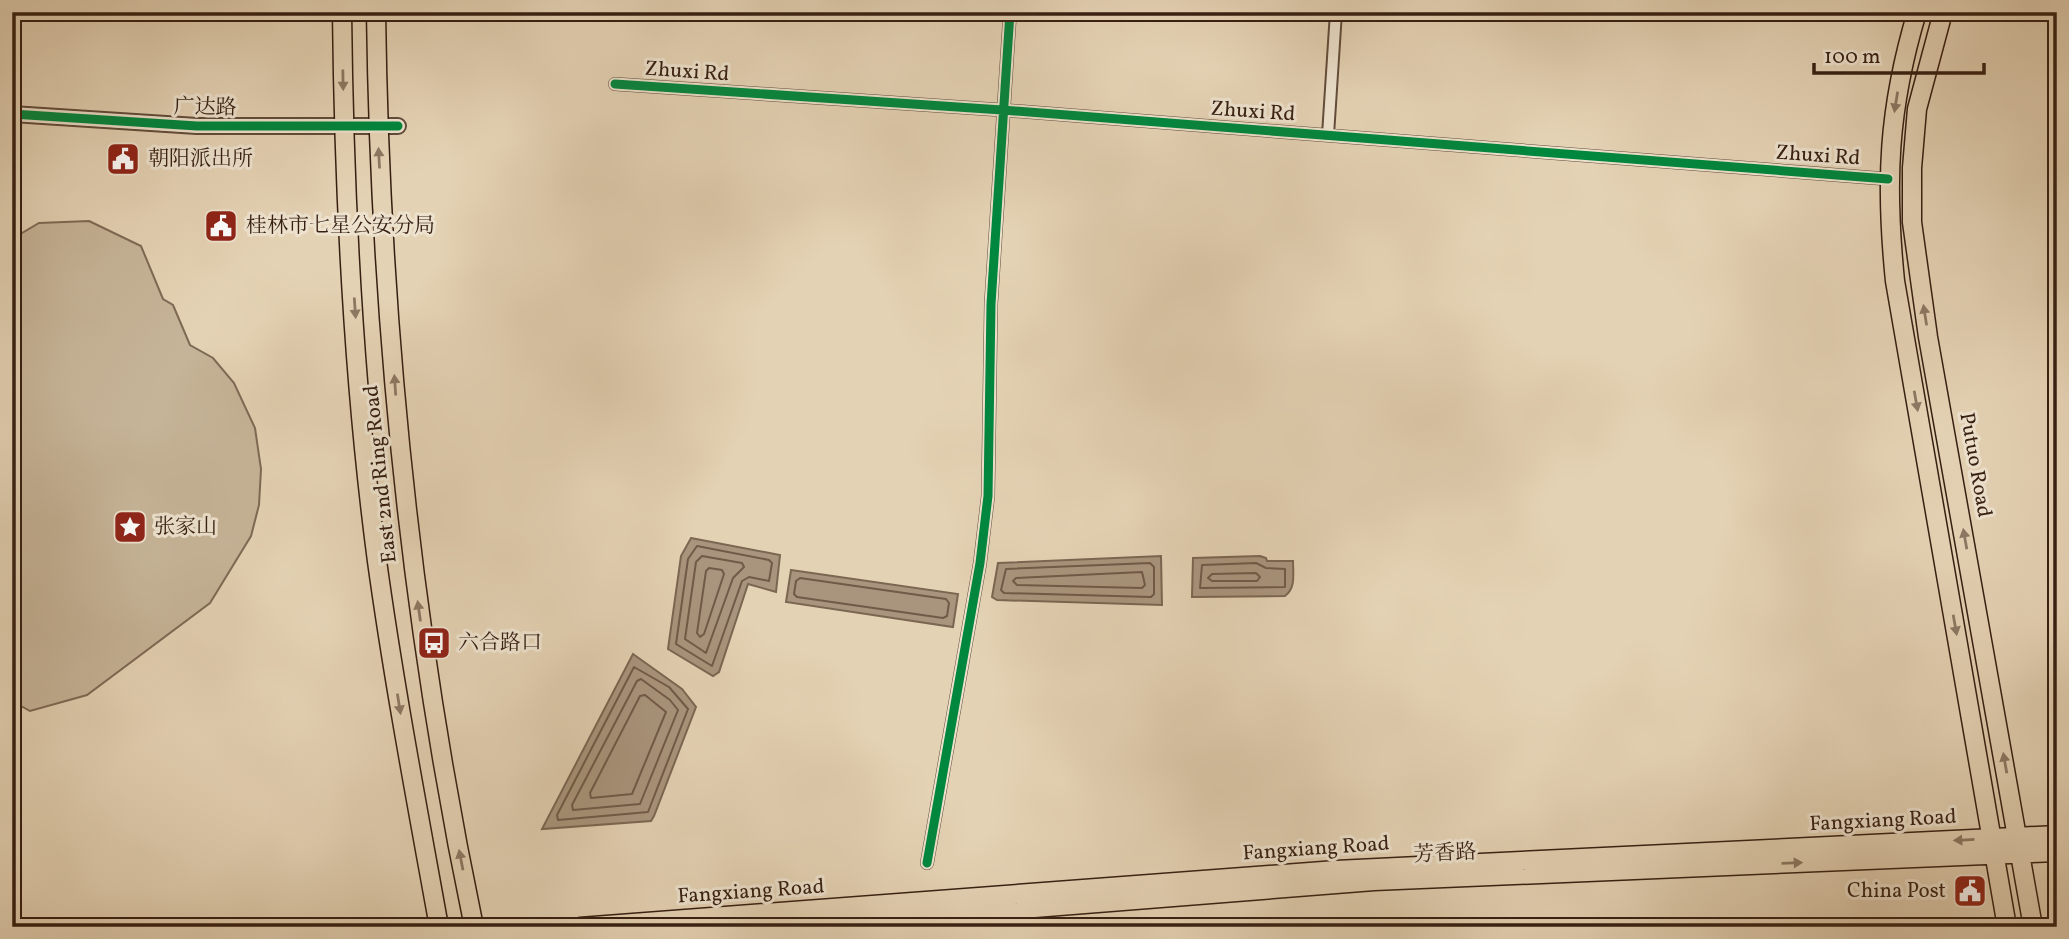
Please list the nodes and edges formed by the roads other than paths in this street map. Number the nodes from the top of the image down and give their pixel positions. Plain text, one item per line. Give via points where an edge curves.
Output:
1 (342, 12) edge
2 (376, 12) edge
3 (1010, 12) edge
4 (1336, 12) edge
5 (1917, 12) edge
6 (1943, 12) edge
7 (615, 84) dead end
8 (1002, 110) junction
9 (12, 114) edge
10 (398, 126) dead end
11 (378, 127) junction
12 (344, 128) junction
13 (1328, 135) junction
14 (1888, 179) junction
15 (2057, 835) edge
16 (2019, 845) junction
17 (1994, 848) junction
18 (2057, 852) edge
19 (927, 863) dead end
20 (439, 927) edge
21 (474, 927) edge
22 (580, 927) edge
23 (795, 927) edge
24 (2007, 927) edge
25 (2033, 927) edge

1 -> 12 main road, East 2nd Ring Road
2 - 11 main road, East 2nd Ring Road
3 - 8 street
4 - 13 street
5 -> 14 main road via 1895,106
16 -> 6 main road, Putuo Road via 1928,337 1912,222 1917,109
7 - 8 street, Zhuxi Rd
8 - 13 street, Zhuxi Rd
8 - 19 street via 991,304 988,496
9 - 12 street, 广达路 via 197,126
10 - 11 street, 广达路
11 - 12 street, 广达路
21 -> 11 main road, East 2nd Ring Road via 445,780 411,556 398,439
12 -> 20 main road, East 2nd Ring Road via 364,442 377,560
13 - 14 street, Zhuxi Rd
14 -> 17 main road via 1895,281
15 - 16 main road, Fangxiang Road
16 - 17 main road, Fangxiang Road
16 - 18 main road
16 - 25 main road, Putuo Road
17 -> 22 main road, Fangxiang Road via 1336,870
23 -> 17 main road, 芳香路 via 1374,881
17 - 24 main road

